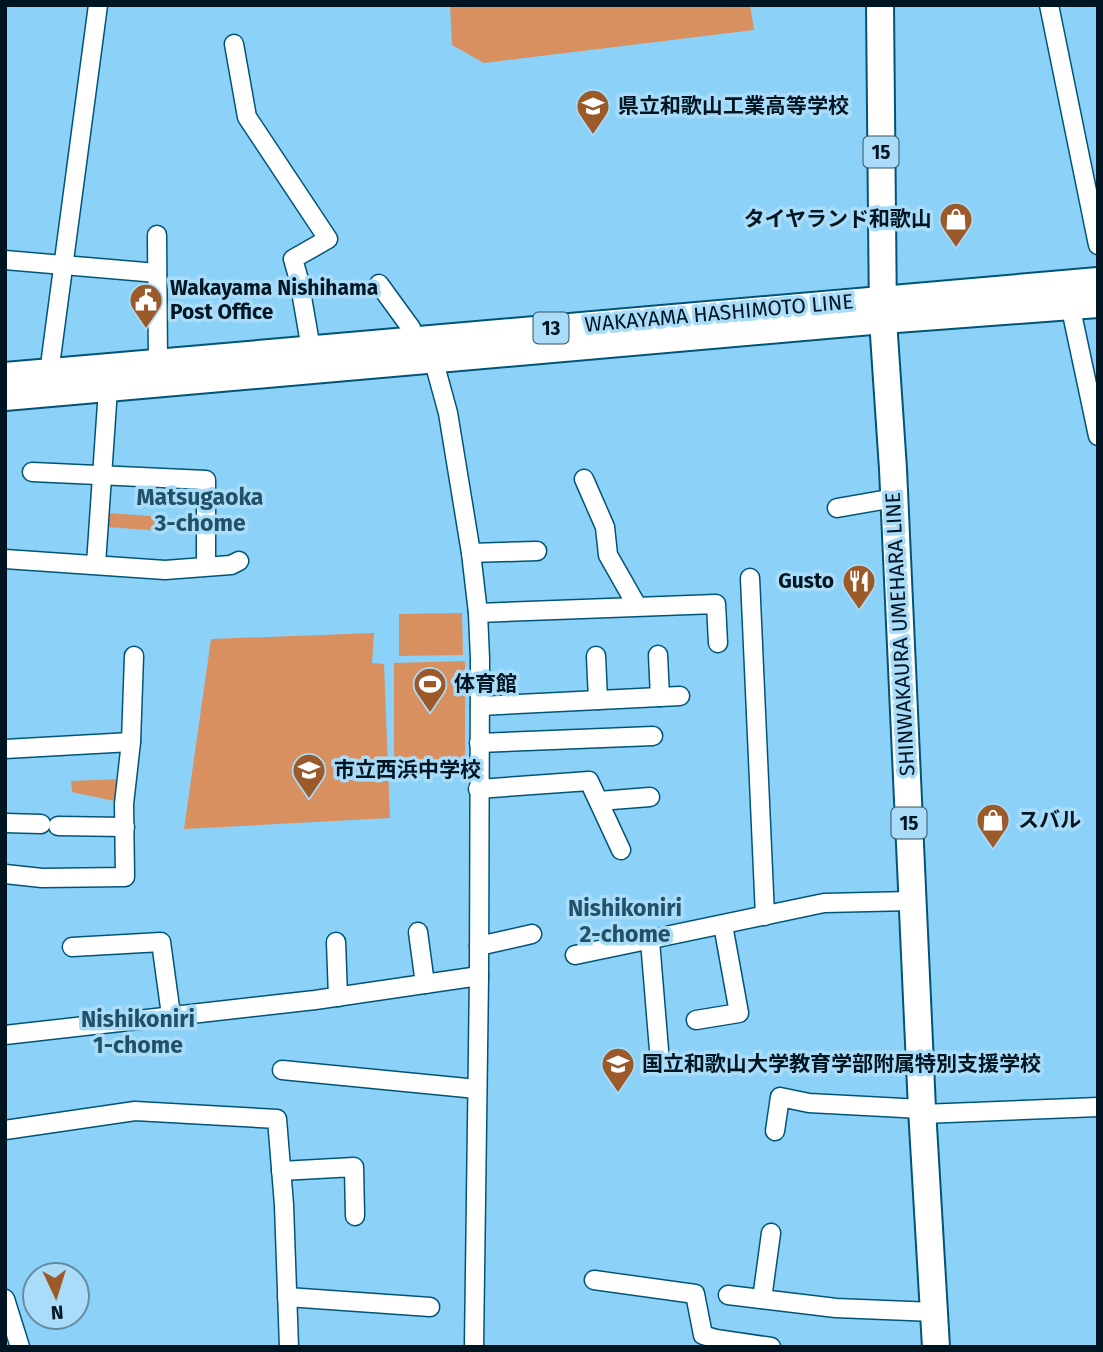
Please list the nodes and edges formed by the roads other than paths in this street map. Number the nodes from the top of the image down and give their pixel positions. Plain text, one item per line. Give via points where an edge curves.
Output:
1 (98, 5) edge
2 (880, 5) edge
3 (1049, 5) edge
4 (234, 44) dead end
5 (157, 235) dead end
6 (1098, 245) edge
7 (5, 260) edge
8 (63, 265) junction
9 (157, 272) junction
10 (1098, 281) edge
11 (379, 284) dead end
12 (1068, 296) junction
13 (1098, 304) edge
14 (883, 310) junction
15 (425, 346) junction
16 (311, 349) junction
17 (158, 363) junction
18 (51, 372) junction
19 (5, 376) edge
20 (108, 389) junction
21 (5, 397) edge
22 (1098, 436) edge
23 (32, 472) dead end
24 (102, 474) junction
25 (584, 479) dead end
26 (894, 498) junction
27 (837, 508) dead end
28 (537, 551) dead end
29 (471, 553) junction
30 (5, 559) edge
31 (239, 561) dead end
32 (96, 564) junction
33 (206, 566) junction
34 (750, 578) dead end
35 (637, 606) junction
36 (478, 613) junction
37 (718, 643) dead end
38 (658, 655) dead end
39 (134, 656) dead end
40 (596, 656) dead end
41 (680, 696) dead end
42 (660, 697) junction
43 (598, 699) junction
44 (480, 706) junction
45 (653, 736) dead end
46 (131, 742) junction
47 (479, 743) junction
48 (5, 749) edge
49 (475, 786) junction
50 (650, 797) dead end
51 (598, 801) junction
52 (5, 823) edge
53 (125, 827) junction
54 (621, 850) dead end
55 (5, 874) edge
56 (912, 901) junction
57 (765, 916) junction
58 (723, 925) junction
59 (418, 932) dead end
60 (532, 934) dead end
61 (650, 941) junction
62 (336, 942) dead end
63 (479, 946) junction
64 (72, 947) dead end
65 (575, 956) dead end
66 (479, 976) junction
67 (425, 984) junction
68 (338, 997) junction
69 (171, 1015) junction
70 (695, 1020) dead end
71 (5, 1035) edge
72 (660, 1062) dead end
73 (282, 1070) dead end
74 (477, 1089) junction
75 (1098, 1107) edge
76 (922, 1111) junction
77 (5, 1130) edge
78 (775, 1131) dead end
79 (281, 1171) junction
80 (355, 1216) dead end
81 (771, 1233) dead end
82 (594, 1280) dead end
83 (728, 1295) dead end
84 (287, 1297) junction
85 (5, 1299) edge
86 (762, 1299) junction
87 (430, 1307) dead end
88 (934, 1312) junction
89 (14, 1336) edge
90 (289, 1347) edge
91 (474, 1347) edge
92 (771, 1347) edge
93 (936, 1347) edge

1 - 8 street
2 - 14 main road, SHINWAKAURA UMEHARA LINE / 15
3 - 6 street
4 - 16 street via 247,117 328,239 293,259
5 - 9 street
7 - 8 street
8 - 9 street
8 - 18 street
9 - 17 street
10 - 12 main road, WAKAYAMA HASHIMOTO LINE / 13
11 - 15 street
12 - 13 main road, WAKAYAMA HASHIMOTO LINE / 13
12 - 14 main road, WAKAYAMA HASHIMOTO LINE / 13
12 - 22 street
14 - 15 main road, WAKAYAMA HASHIMOTO LINE / 13
14 - 26 main road, SHINWAKAURA UMEHARA LINE / 15
15 - 16 main road, WAKAYAMA HASHIMOTO LINE / 13
15 - 20 main road, WAKAYAMA HASHIMOTO LINE / 13
15 - 29 street via 448,413
16 - 17 main road, WAKAYAMA HASHIMOTO LINE / 13
17 - 18 main road, WAKAYAMA HASHIMOTO LINE / 13
18 - 19 main road, WAKAYAMA HASHIMOTO LINE / 13
20 - 21 main road, WAKAYAMA HASHIMOTO LINE / 13
20 - 24 street
23 - 24 street
24 - 32 street
24 - 33 street via 206,481
25 - 35 street via 606,527 608,555
26 - 27 street
26 - 56 main road, SHINWAKAURA UMEHARA LINE / 15
28 - 29 street
29 - 36 street
30 - 32 street
31 - 33 street
32 - 33 street via 165,570
34 - 57 street
35 - 36 street
35 - 37 street via 716,604
36 - 44 street
38 - 42 street
39 - 46 street
40 - 43 street
41 - 42 street
42 - 43 street
43 - 44 street
44 - 47 street
45 - 47 street
46 - 48 street
46 - 53 street
47 - 49 street
49 - 51 street via 589,781
49 - 63 street
50 - 51 street
51 - 54 street
52 - 53 street
53 - 55 street via 125,877
56 - 57 street via 824,903
56 - 76 main road, SHINWAKAURA UMEHARA LINE / 15
57 - 58 street
58 - 61 street
58 - 70 street via 739,1013
59 - 67 street
60 - 63 street
61 - 65 street
61 - 72 street
62 - 68 street
63 - 66 street
64 - 69 street via 161,942
66 - 67 street
66 - 74 street
67 - 68 street
68 - 69 street
69 - 71 street
73 - 74 street
74 - 91 street
75 - 76 street
76 - 78 street via 780,1097
76 - 88 main road, SHINWAKAURA UMEHARA LINE / 15
77 - 79 street via 135,1111 277,1119
79 - 80 street via 354,1167
79 - 84 street
81 - 86 street
82 - 92 street via 695,1294 703,1335
83 - 86 street
84 - 87 street
84 - 90 street
85 - 89 street
86 - 88 street
88 - 93 main road, SHINWAKAURA UMEHARA LINE / 15

